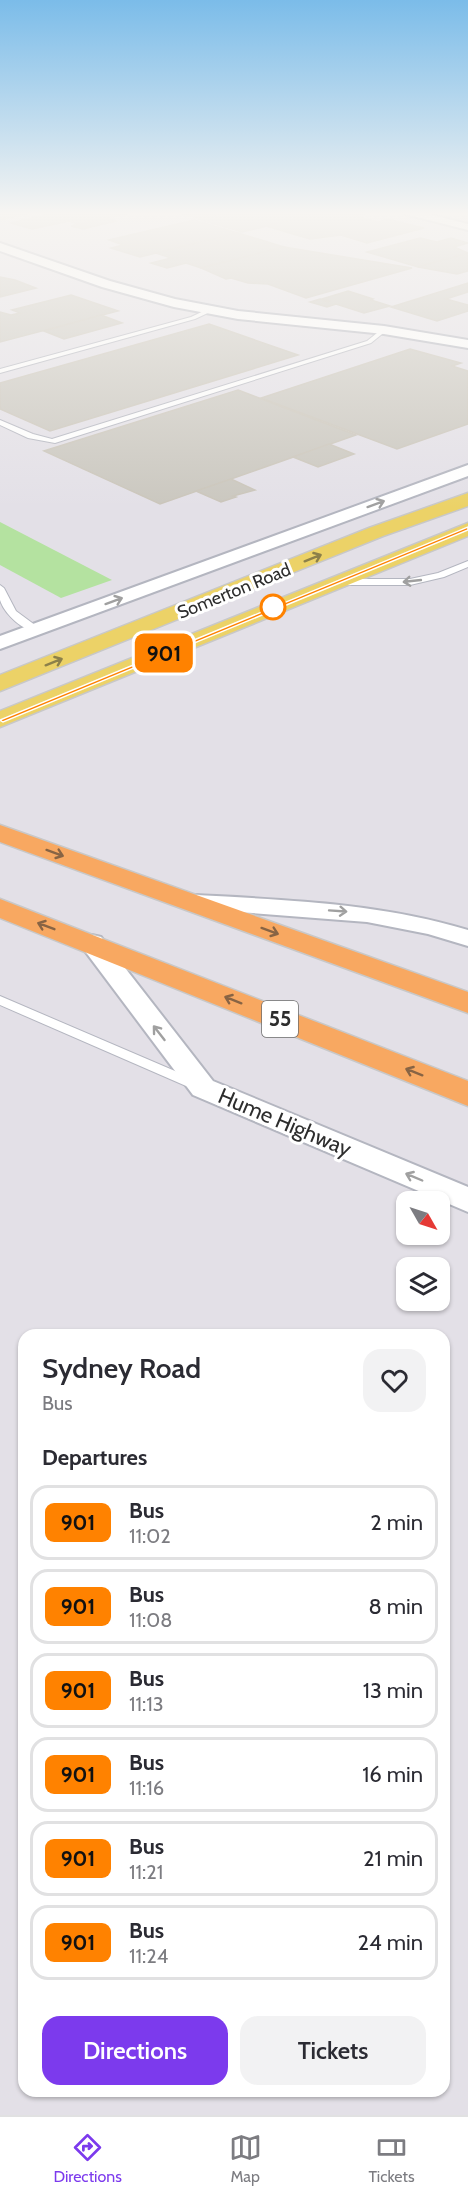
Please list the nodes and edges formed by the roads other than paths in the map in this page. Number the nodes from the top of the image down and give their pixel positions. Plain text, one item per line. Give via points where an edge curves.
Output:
1 (209, 311) edge
2 (216, 311) edge
3 (384, 330) junction
4 (468, 344) edge
5 (0, 371) edge
6 (0, 422) edge
7 (468, 470) edge
8 (468, 498) edge
9 (468, 529) edge
10 (468, 564) edge
11 (333, 582) junction
12 (0, 590) edge
13 (36, 630) junction
14 (0, 643) edge
15 (0, 684) edge
16 (0, 720) edge
17 (0, 833) edge
18 (196, 903) junction
19 (0, 908) edge
20 (468, 938) edge
21 (92, 943) junction
22 (0, 1000) edge
23 (468, 1004) edge
24 (203, 1088) junction
25 (468, 1094) edge
26 (468, 1200) edge

1 - 5 lane
2 - 3 street
3 - 4 street
3 - 6 lane via 369,342 52,441
13 -> 7 street, Somerton Road
15 -> 8 main road, Somerton Road
9 - 11 main road, Somerton Road
10 -> 11 lane via 410,582
11 - 16 main road, Somerton Road
12 - 13 lane via 13,615
13 - 14 street, Somerton Road
17 -> 18 highway
18 -> 20 street via 393,917
18 -> 23 highway
21 -> 19 highway, 55
24 -> 21 street, Hume Highway
25 -> 21 highway, 55
22 - 24 lane
26 -> 24 street, Hume Highway

